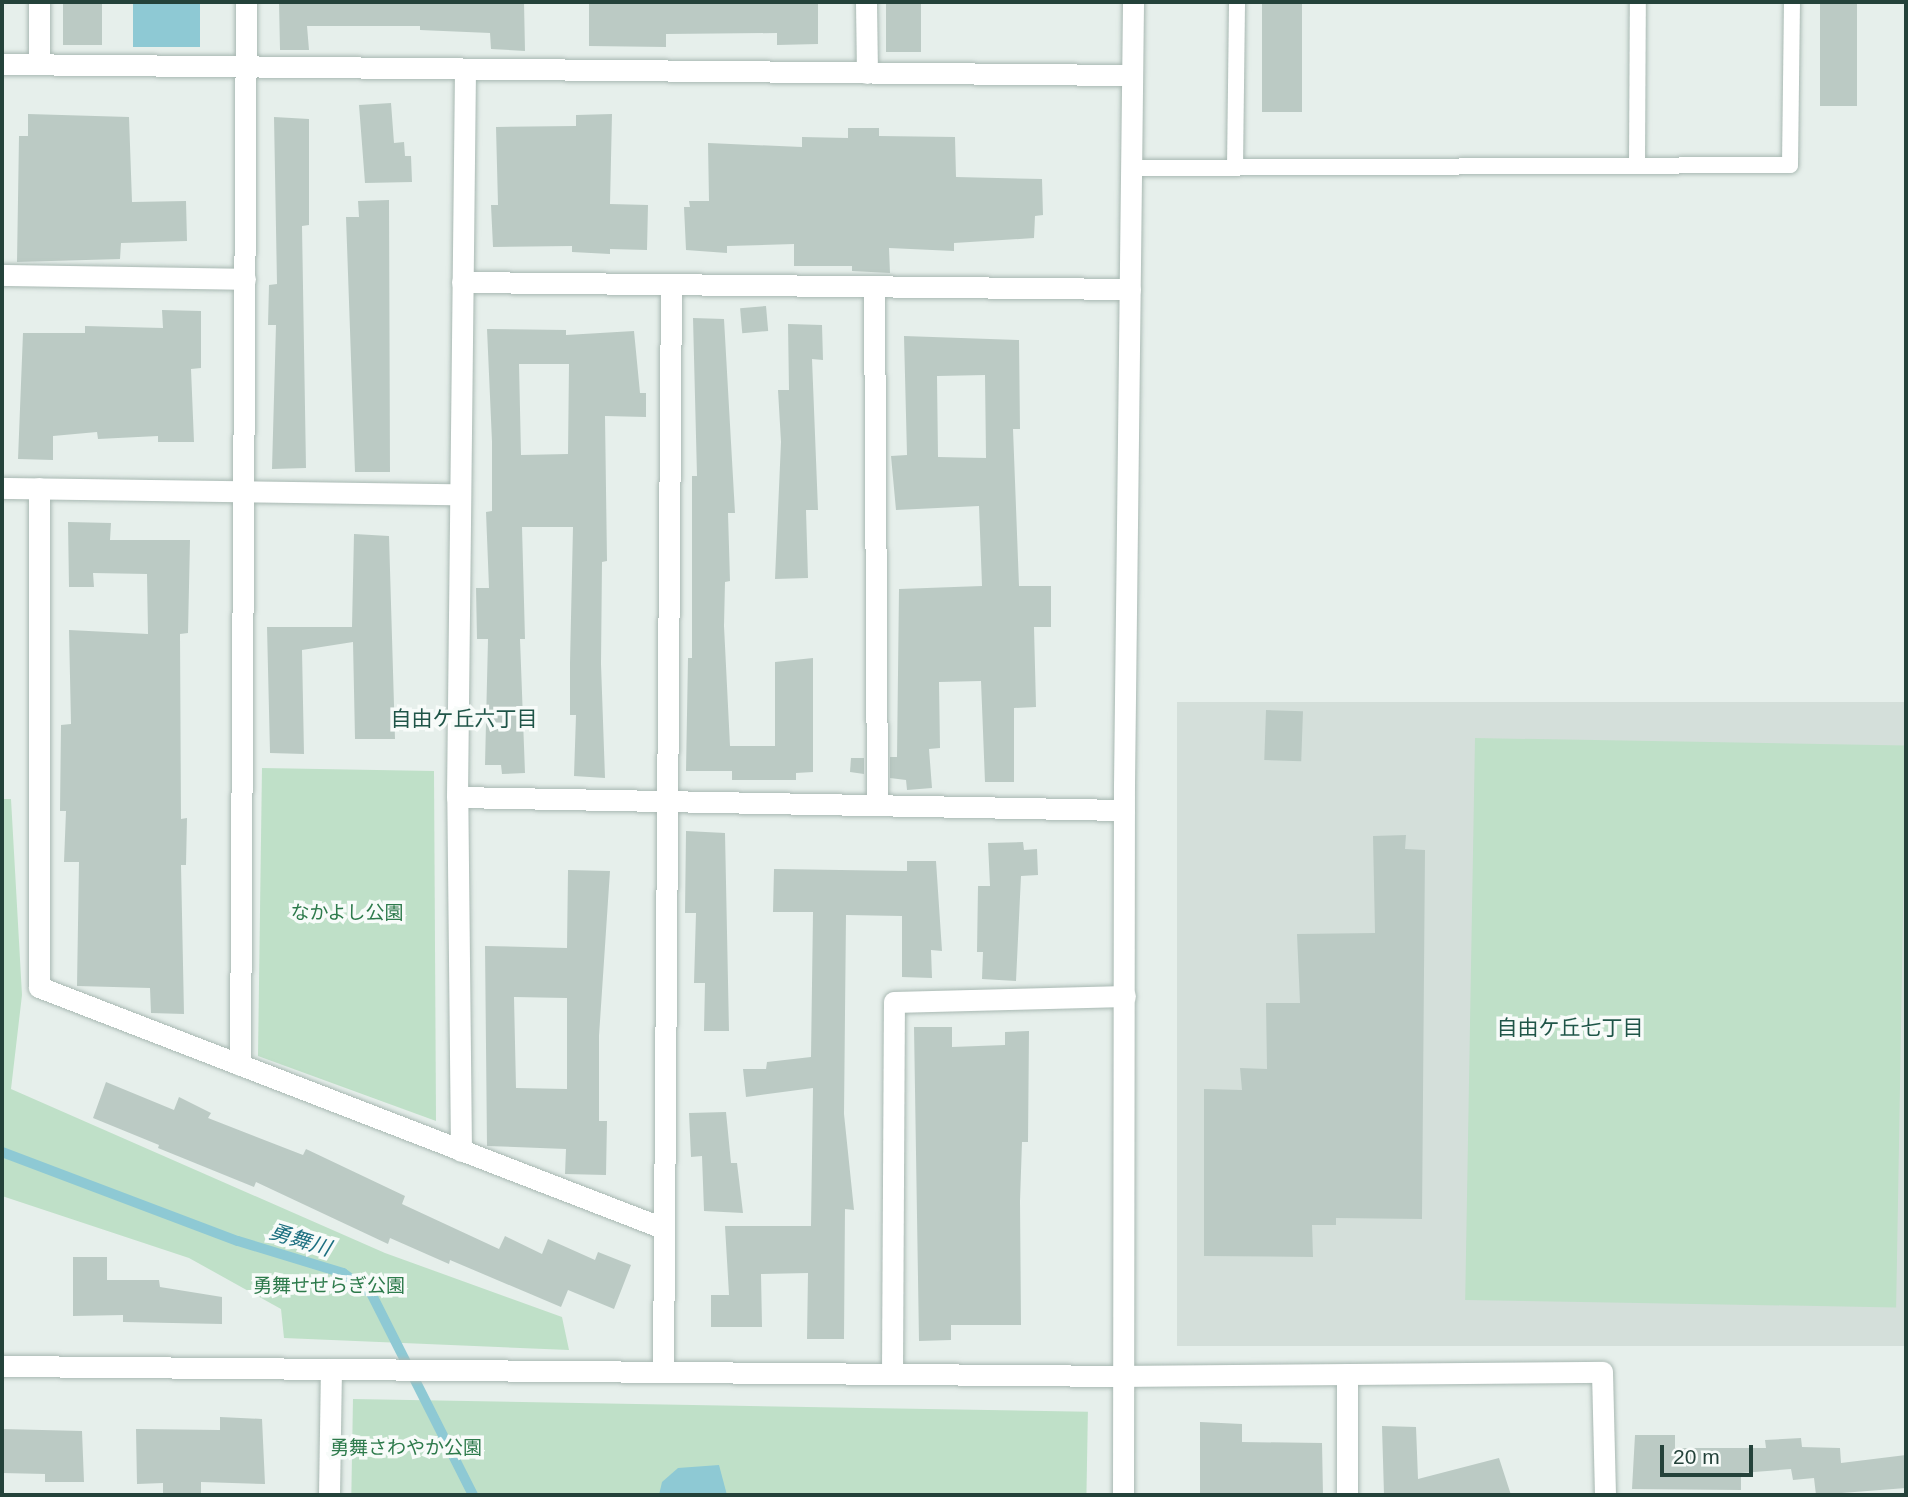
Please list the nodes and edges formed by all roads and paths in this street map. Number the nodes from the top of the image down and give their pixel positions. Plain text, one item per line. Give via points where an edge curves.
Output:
1 (39, 2) edge
2 (246, 2) edge
3 (866, 2) edge
4 (1133, 2) edge
5 (1237, 2) edge
6 (1638, 2) edge
7 (1792, 2) edge
8 (2, 64) edge
9 (39, 64) junction
10 (246, 66) junction
11 (465, 69) junction
12 (867, 73) junction
13 (1132, 75) junction
14 (1637, 166) junction
15 (1131, 168) junction
16 (1235, 168) junction
17 (2, 275) edge
18 (244, 279) junction
19 (462, 282) junction
20 (671, 284) junction
21 (874, 286) junction
22 (1130, 289) junction
23 (2, 488) edge
24 (39, 488) junction
25 (243, 491) junction
26 (460, 494) junction
27 (457, 797) junction
28 (666, 801) junction
29 (877, 805) junction
30 (1124, 810) junction
31 (1125, 996) junction
32 (240, 1065) junction
33 (461, 1151) junction
34 (663, 1228) junction
35 (2, 1366) edge
36 (331, 1369) junction
37 (663, 1370) junction
38 (892, 1373) junction
39 (1347, 1374) junction
40 (1126, 1376) junction
41 (329, 1495) edge
42 (1123, 1495) edge
43 (1347, 1495) edge
44 (1605, 1495) edge

1 - 9 street
2 - 10 street
3 - 12 street
4 - 13 street
5 - 16 lane
6 - 14 lane
7 - 14 lane via 1790,165
8 - 9 street
9 - 10 street
10 - 11 street
10 - 18 street
11 - 12 street
11 - 19 street
12 - 13 street
13 - 15 street
14 - 16 lane
15 - 16 lane
15 - 22 street
17 - 18 street
18 - 25 street
19 - 20 street
19 - 26 street
20 - 21 street
20 - 28 street
21 - 22 street
21 - 29 street
22 - 30 street
23 - 24 street
24 - 25 street
24 - 32 street via 39,987
25 - 26 street
25 - 32 street
26 - 27 street
27 - 28 street
27 - 33 street
28 - 29 street
28 - 34 street
29 - 30 street
30 - 31 street
31 - 38 street via 894,1002
31 - 40 street
32 - 33 street
33 - 34 street
34 - 37 street
35 - 36 street
36 - 37 street
36 - 41 street
37 - 38 street
38 - 40 street
39 - 40 street
39 - 43 street
39 - 44 street via 1602,1372
40 - 42 street

